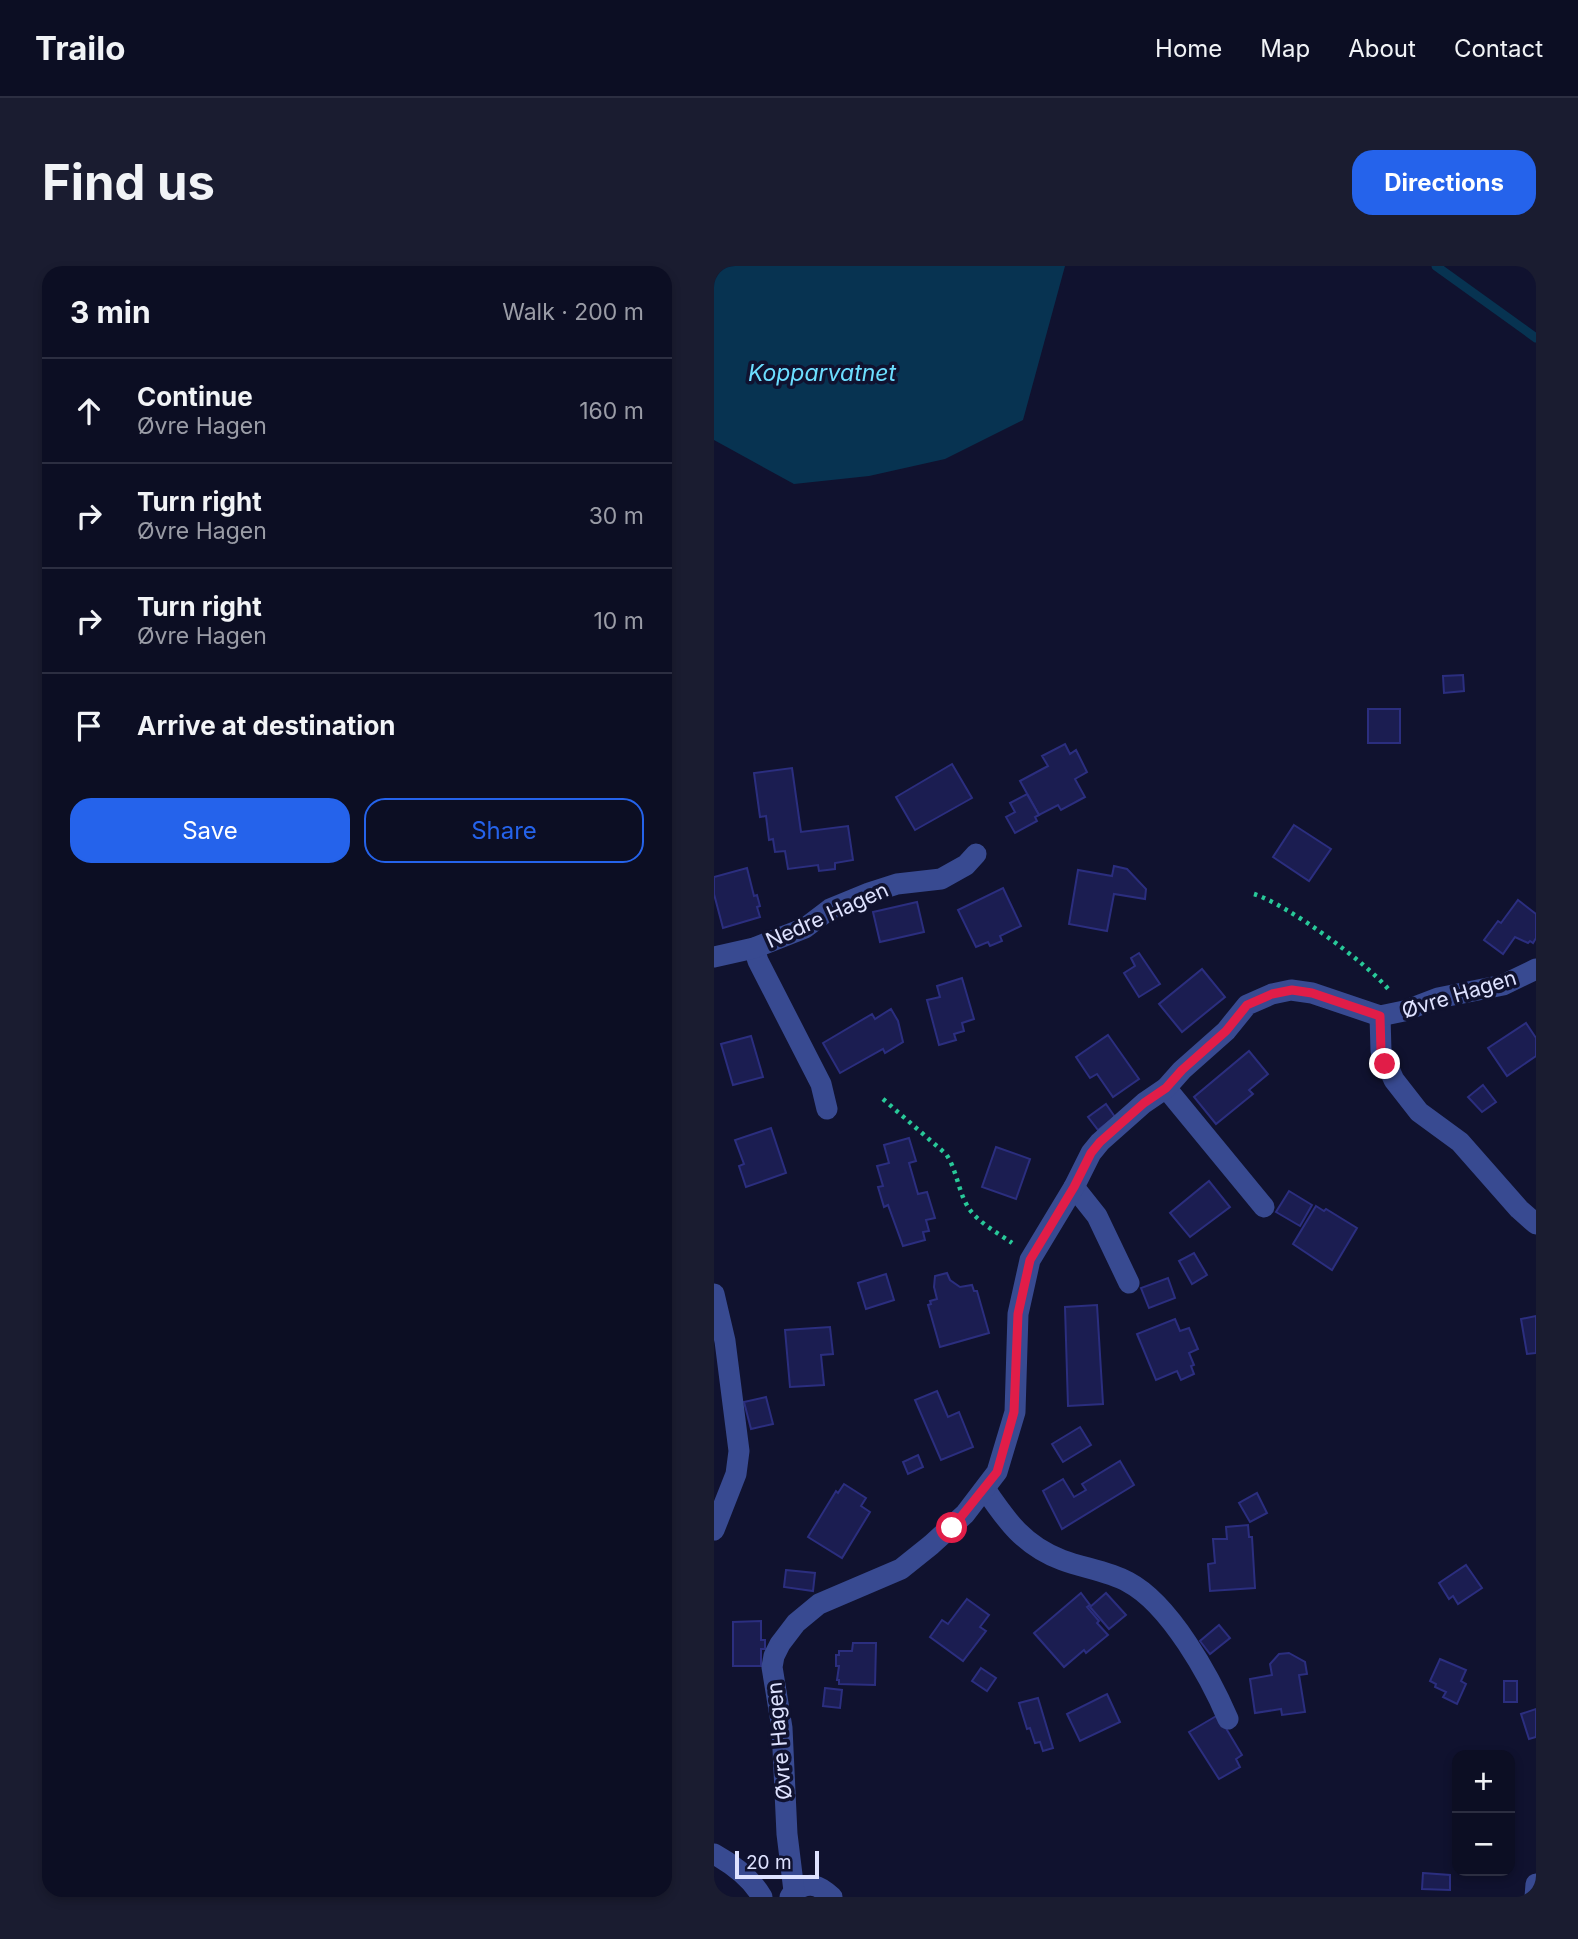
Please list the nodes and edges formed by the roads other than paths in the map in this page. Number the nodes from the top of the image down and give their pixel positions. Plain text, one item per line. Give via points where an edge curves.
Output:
1 (976, 854) dead end
2 (754, 948) junction
3 (714, 957) edge
4 (1536, 969) edge
5 (1380, 1016) junction
6 (1166, 1088) junction
7 (827, 1108) dead end
8 (1074, 1187) junction
9 (1264, 1207) dead end
10 (1536, 1224) edge
11 (1129, 1283) dead end
12 (714, 1294) edge
13 (985, 1489) junction
14 (714, 1531) edge
15 (1228, 1718) dead end
16 (714, 1854) edge
17 (1536, 1884) edge
18 (792, 1894) edge
19 (762, 1897) edge
20 (832, 1897) edge
21 (1535, 1897) edge

1 - 2 street, Nedre Hagen via 940,879 869,892 830,909 805,928
2 - 3 street, Nedre Hagen
2 - 7 street, Nedre Hagen via 821,1084
4 - 5 street, Øvre Hagen via 1503,985
5 - 6 street, Øvre Hagen via 1312,993 1272,994 1247,1005
5 - 10 street, Øvre Hagen via 1381,1051 1394,1080 1419,1112 1460,1142
6 - 8 street, Øvre Hagen via 1100,1142
6 - 9 street
8 - 11 street via 1097,1216
8 - 13 street, Øvre Hagen via 1032,1256 1024,1282 1018,1314 1014,1412 997,1472
12 - 14 street via 725,1341 738,1451 736,1474
13 - 15 street via 1013,1528 1032,1544 1059,1559 1127,1581 1161,1607 1202,1668
13 - 18 street, Øvre Hagen via 952,1528 901,1569 819,1604 796,1623 774,1656
16 - 19 street via 755,1884
17 - 21 street
18 - 20 street, Øvre Hagen via 804,1884 815,1884

